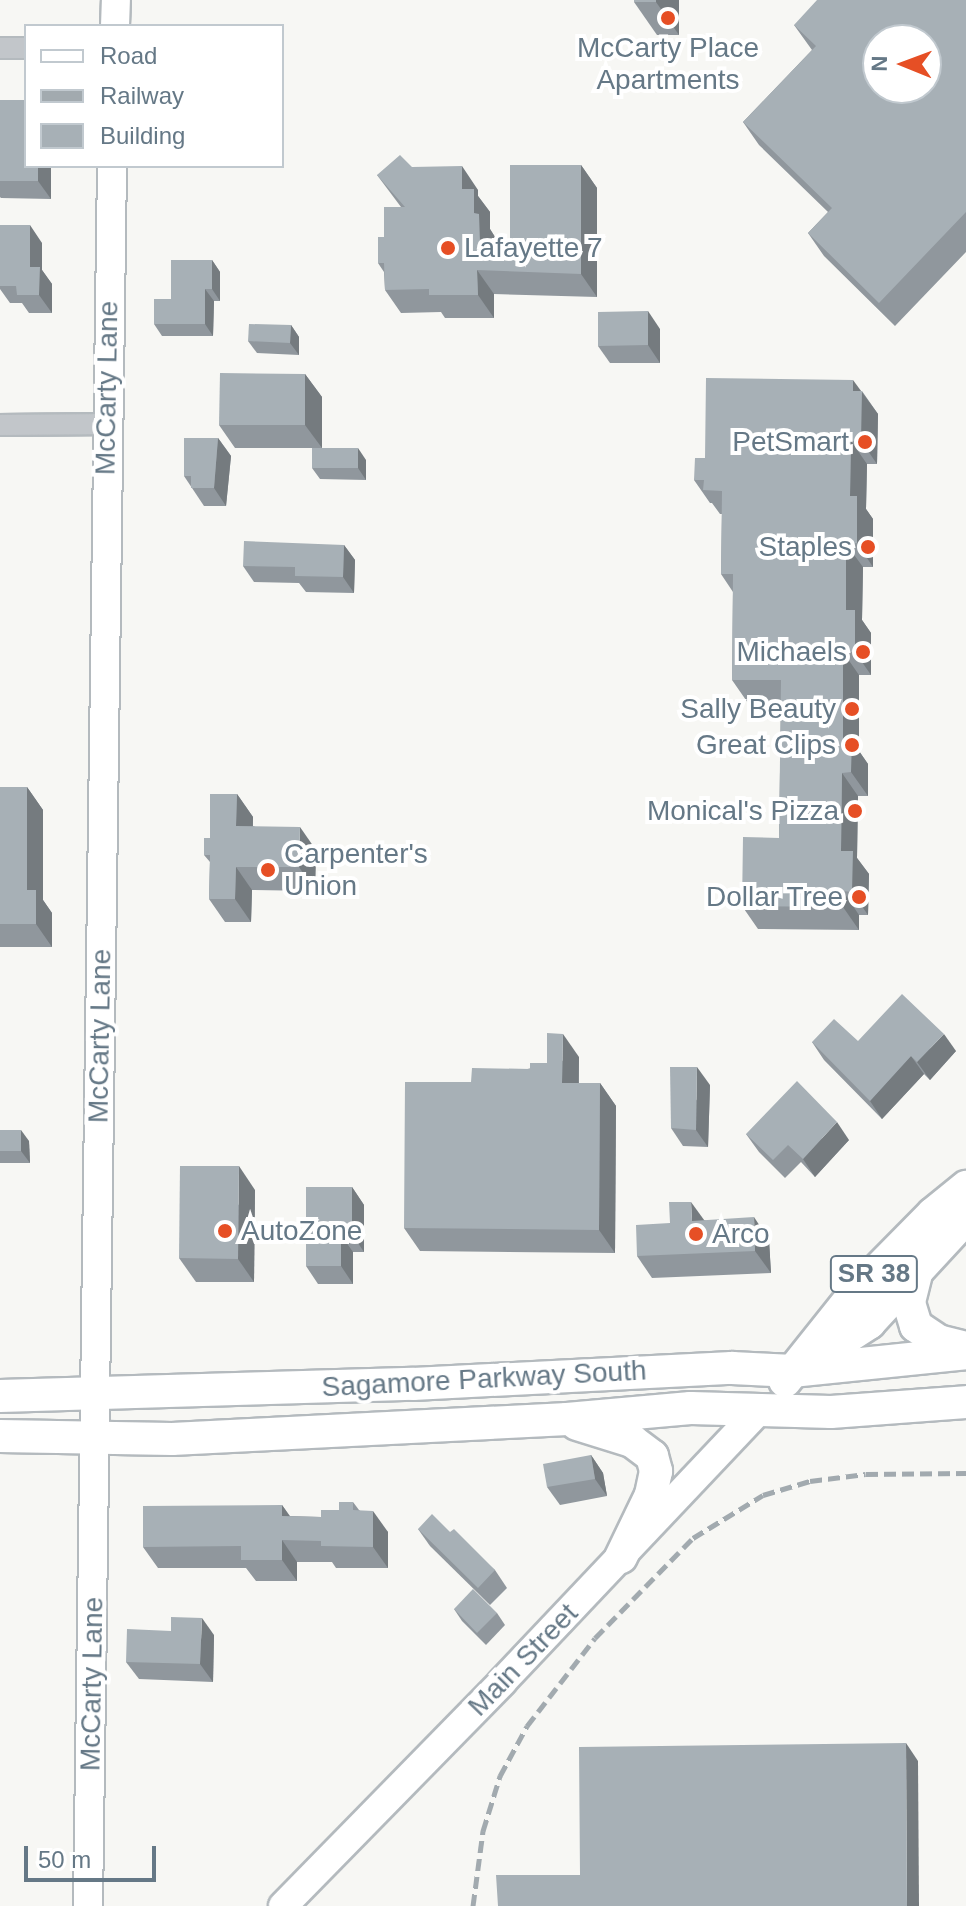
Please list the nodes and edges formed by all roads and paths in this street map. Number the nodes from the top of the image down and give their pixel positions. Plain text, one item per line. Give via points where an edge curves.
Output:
1 (116, 0) edge
2 (115, 24) edge
3 (0, 48) edge
4 (24, 48) edge
5 (112, 168) edge
6 (106, 424) junction
7 (0, 425) edge
8 (966, 1187) edge
9 (966, 1218) edge
10 (917, 1270) junction
11 (966, 1350) edge
12 (793, 1371) junction
13 (96, 1395) junction
14 (0, 1396) edge
15 (966, 1402) edge
16 (759, 1410) junction
17 (567, 1419) junction
18 (0, 1436) edge
19 (96, 1437) junction
20 (621, 1557) junction
21 (88, 1906) edge
22 (283, 1906) edge

1 - 2 main road
3 - 4 street
5 - 6 main road, McCarty Lane
6 - 7 street
6 - 13 main road, McCarty Lane
8 - 12 main road, SR 38 via 855,1293
9 - 10 main road, SR 38
10 - 11 main road via 909,1303 916,1326 938,1341
10 - 12 main road, SR 38 via 858,1332
11 - 12 main road, Sagamore Parkway South
12 - 13 main road, Sagamore Parkway South via 654,1370
12 - 16 main road, SR 38
13 - 14 main road, Sagamore Parkway South
13 - 19 main road, McCarty Lane
15 - 16 main road, Sagamore Parkway South via 831,1412
16 - 17 main road, Sagamore Parkway South via 691,1408
16 - 20 main road, Main Street
17 - 19 main road, Sagamore Parkway South via 172,1439
17 - 20 main road via 632,1441 652,1456 656,1471 651,1495
18 - 19 main road, Sagamore Parkway South
19 - 21 main road, McCarty Lane
20 - 22 main road, Main Street

